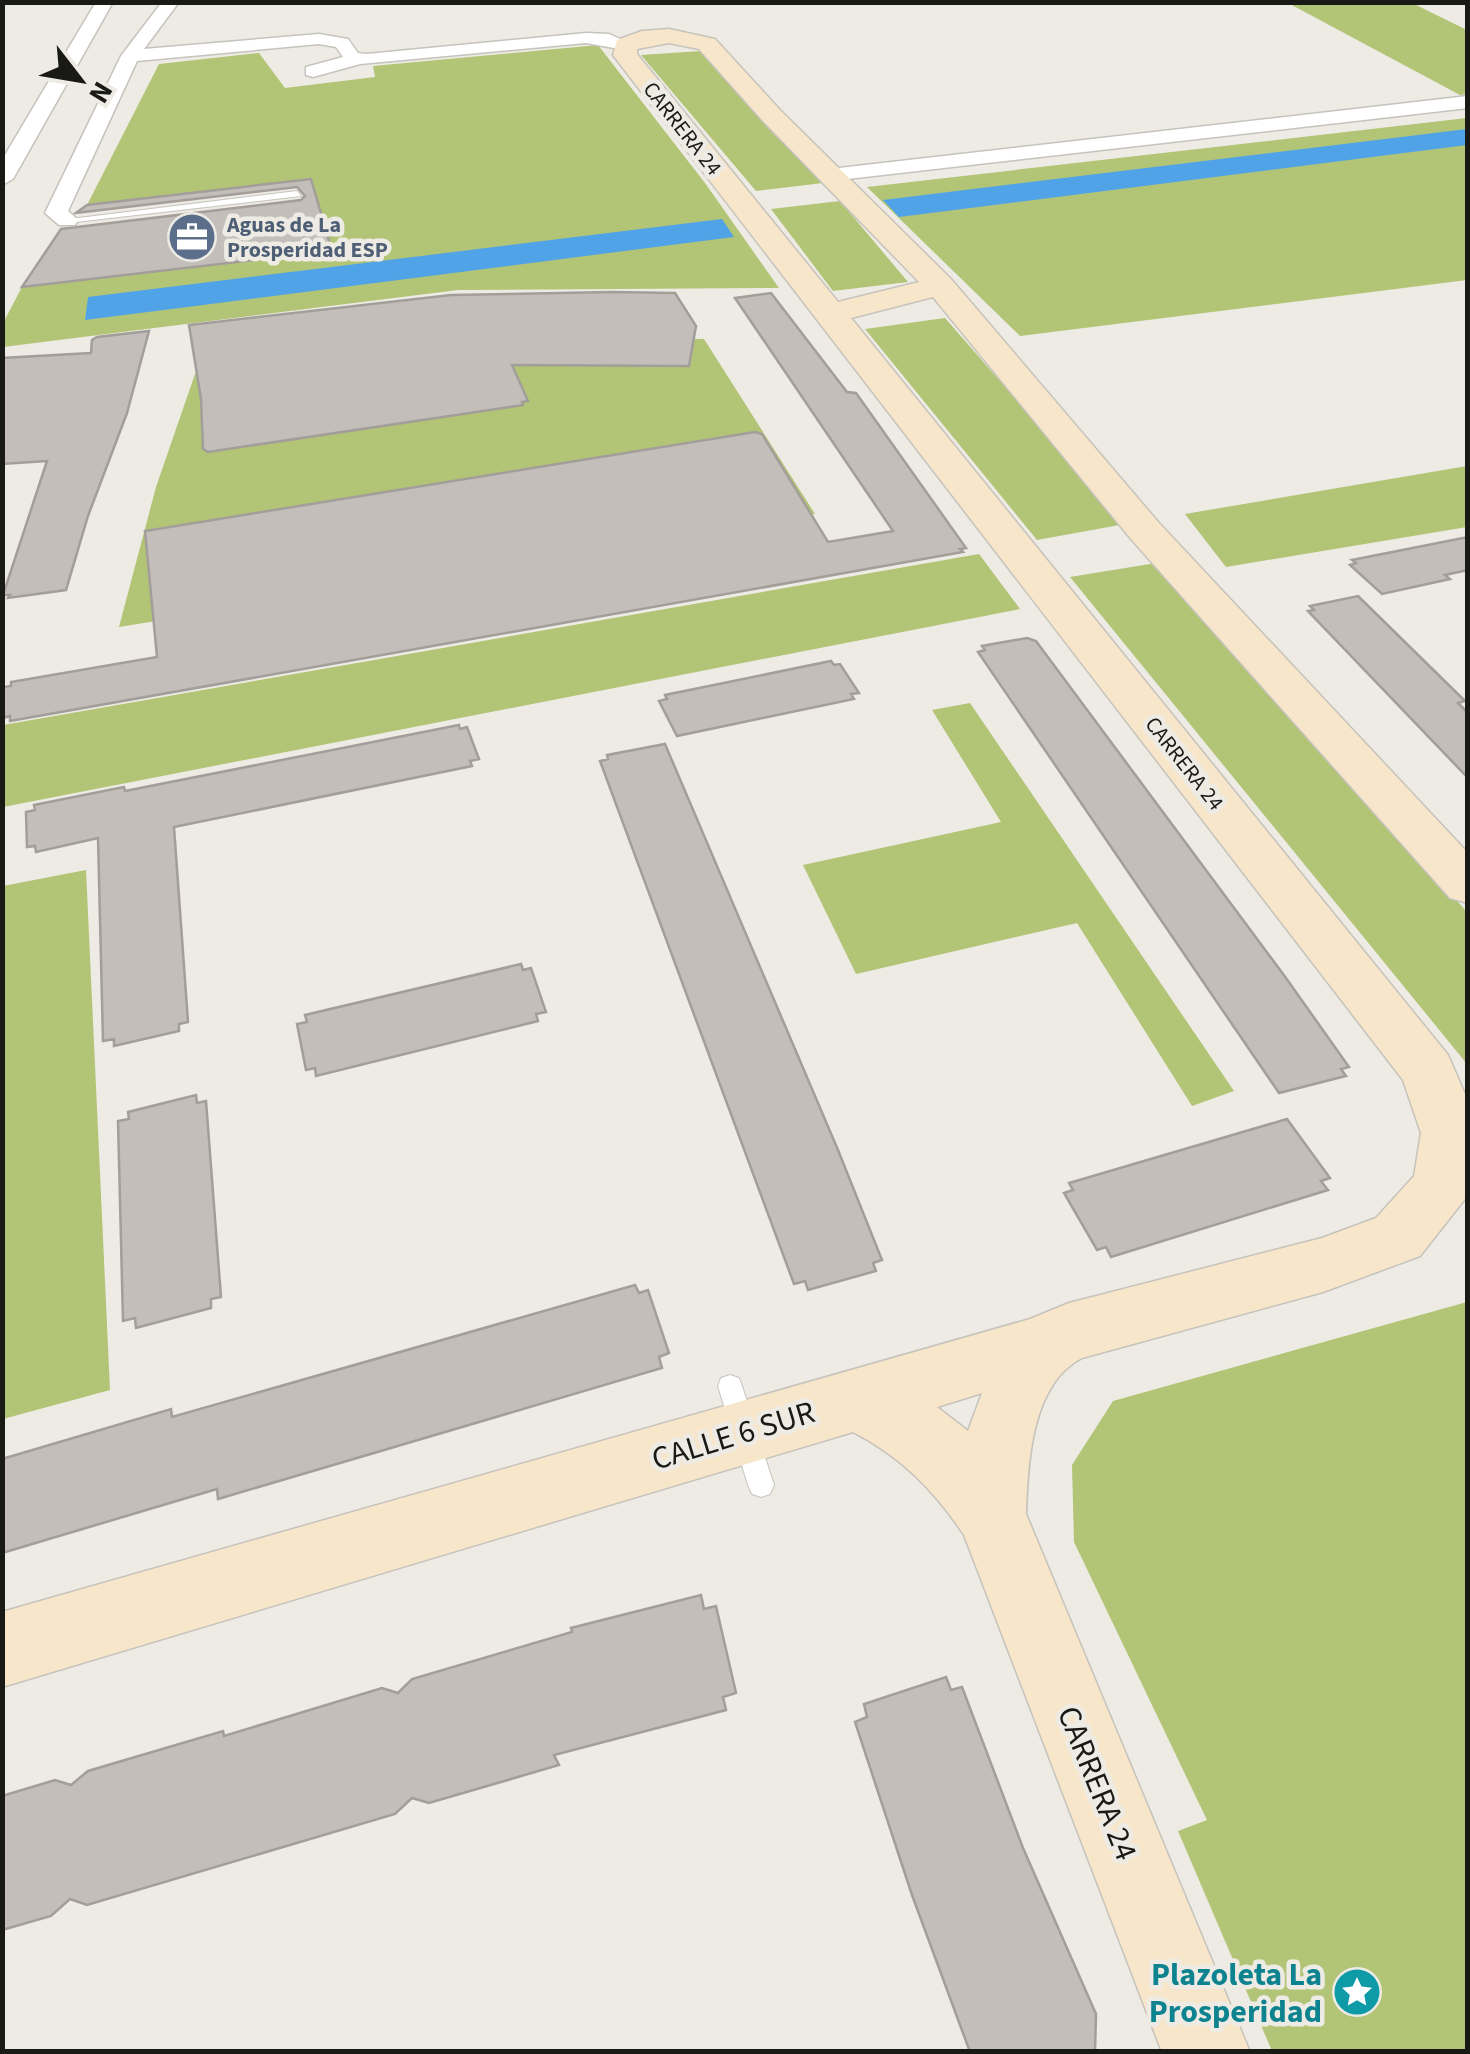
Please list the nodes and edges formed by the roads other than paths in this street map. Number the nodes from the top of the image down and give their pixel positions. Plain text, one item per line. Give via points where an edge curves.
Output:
1 (104, 2) edge
2 (171, 2) edge
3 (625, 45) junction
4 (130, 56) junction
5 (358, 59) junction
6 (312, 70) dead end
7 (1468, 102) edge
8 (830, 174) junction
9 (2, 180) edge
10 (297, 194) dead end
11 (67, 220) joint
12 (940, 286) junction
13 (830, 314) junction
14 (1468, 885) edge
15 (1442, 1186) joint
16 (1043, 1345) junction
17 (852, 1399) junction
18 (990, 1514) junction
19 (2, 1650) edge
20 (1206, 2052) edge

1 - 9 street
2 - 4 street
3 - 5 street via 586,38
3 - 8 street, CARRERA 24 via 669,36 707,44
3 - 13 street, CARRERA 24 via 623,52
4 - 5 street via 319,38 342,43
4 - 11 street via 56,214
5 - 6 street
7 - 8 street
8 - 12 street, CARRERA 24
10 - 11 lane
12 - 13 street
12 - 14 street, CARRERA 24 via 1145,531
13 - 15 street, CARRERA 24 via 1428,1071 1450,1133
15 - 16 street, CALLE 6 SUR via 1398,1238
16 - 17 street, CALLE 6 SUR
16 - 18 street via 1002,1420
17 - 18 street via 932,1440 966,1474
17 - 19 street, CALLE 6 SUR
18 - 20 street, CARRERA 24

